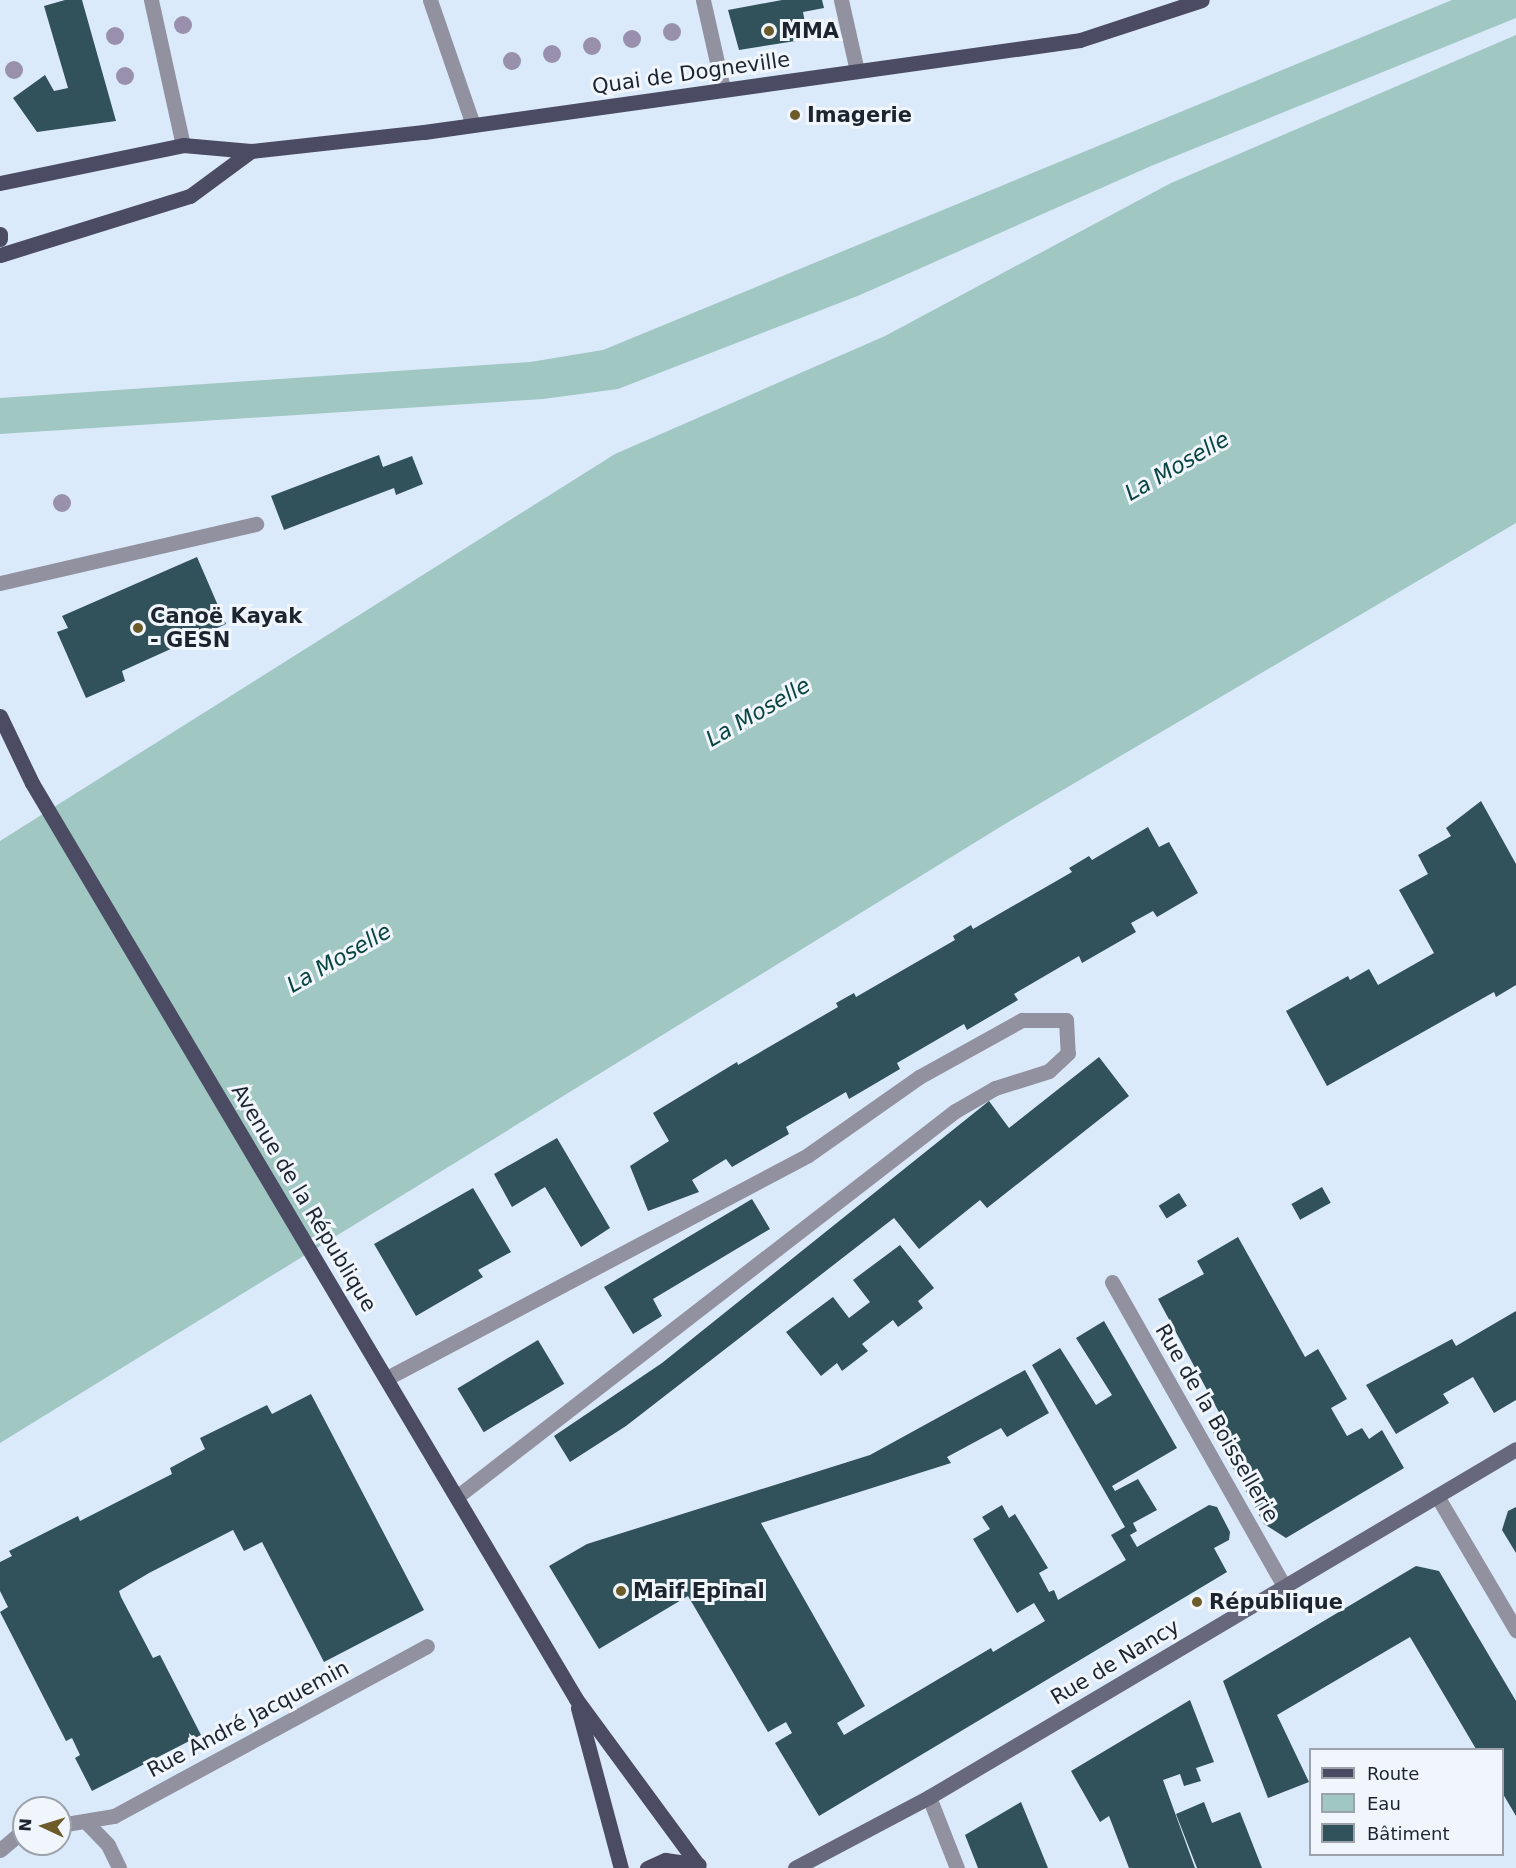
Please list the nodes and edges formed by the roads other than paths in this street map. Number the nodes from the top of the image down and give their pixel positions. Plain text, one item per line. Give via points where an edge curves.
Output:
1 (151, 0) edge
2 (430, 0) edge
3 (703, 0) edge
4 (841, 0) edge
5 (1202, 0) edge
6 (856, 71) junction
7 (723, 89) junction
8 (473, 125) junction
9 (183, 145) junction
10 (251, 151) junction
11 (0, 183) edge
12 (0, 234) edge
13 (0, 239) edge
14 (0, 255) edge
15 (256, 524) dead end
16 (0, 583) edge
17 (0, 716) edge
18 (1112, 1282) dead end
19 (387, 1378) junction
20 (1516, 1449) edge
21 (458, 1496) junction
22 (1437, 1496) junction
23 (1284, 1586) junction
24 (1516, 1630) edge
25 (427, 1646) dead end
26 (576, 1699) junction
27 (929, 1797) junction
28 (87, 1823) junction
29 (72, 1825) edge
30 (12, 1840) edge
31 (0, 1850) edge
32 (701, 1866) edge
33 (118, 1868) edge
34 (621, 1868) edge
35 (647, 1868) edge
36 (795, 1868) edge
37 (957, 1868) edge

1 - 9 street
2 - 8 street
3 - 7 street
4 - 6 street
5 - 6 main road, Quai de Dogneville via 1080,40
6 - 7 main road, Quai de Dogneville
7 - 8 main road, Quai de Dogneville
8 - 10 main road, Quai de Dogneville
9 - 10 main road, Quai de Dogneville
9 - 11 main road, Quai de Dogneville
10 - 14 main road, Quai de Dogneville via 190,196
12 - 13 main road
15 - 16 street
17 - 19 main road, Avenue de la République via 32,783
18 - 23 street, Rue de la Boissellerie
19 - 21 main road, Avenue de la République
19 - 21 street via 808,1155 919,1077 1022,1020 1066,1020 1068,1053 1049,1071 995,1088 955,1112
20 - 22 main road, Rue de Nancy
21 - 26 main road, Avenue de la République
22 - 23 main road, Rue de Nancy
22 - 24 street
23 - 27 main road, Rue de Nancy
25 - 28 street, Rue André Jacquemin via 114,1816
26 - 32 main road, Avenue de la République
26 - 34 main road, Avenue de la République
27 - 36 main road, Rue de Nancy
27 - 37 street
28 - 29 street, Rue André Jacquemin
28 - 33 street via 108,1845
30 - 31 street
32 - 35 main road via 665,1860

